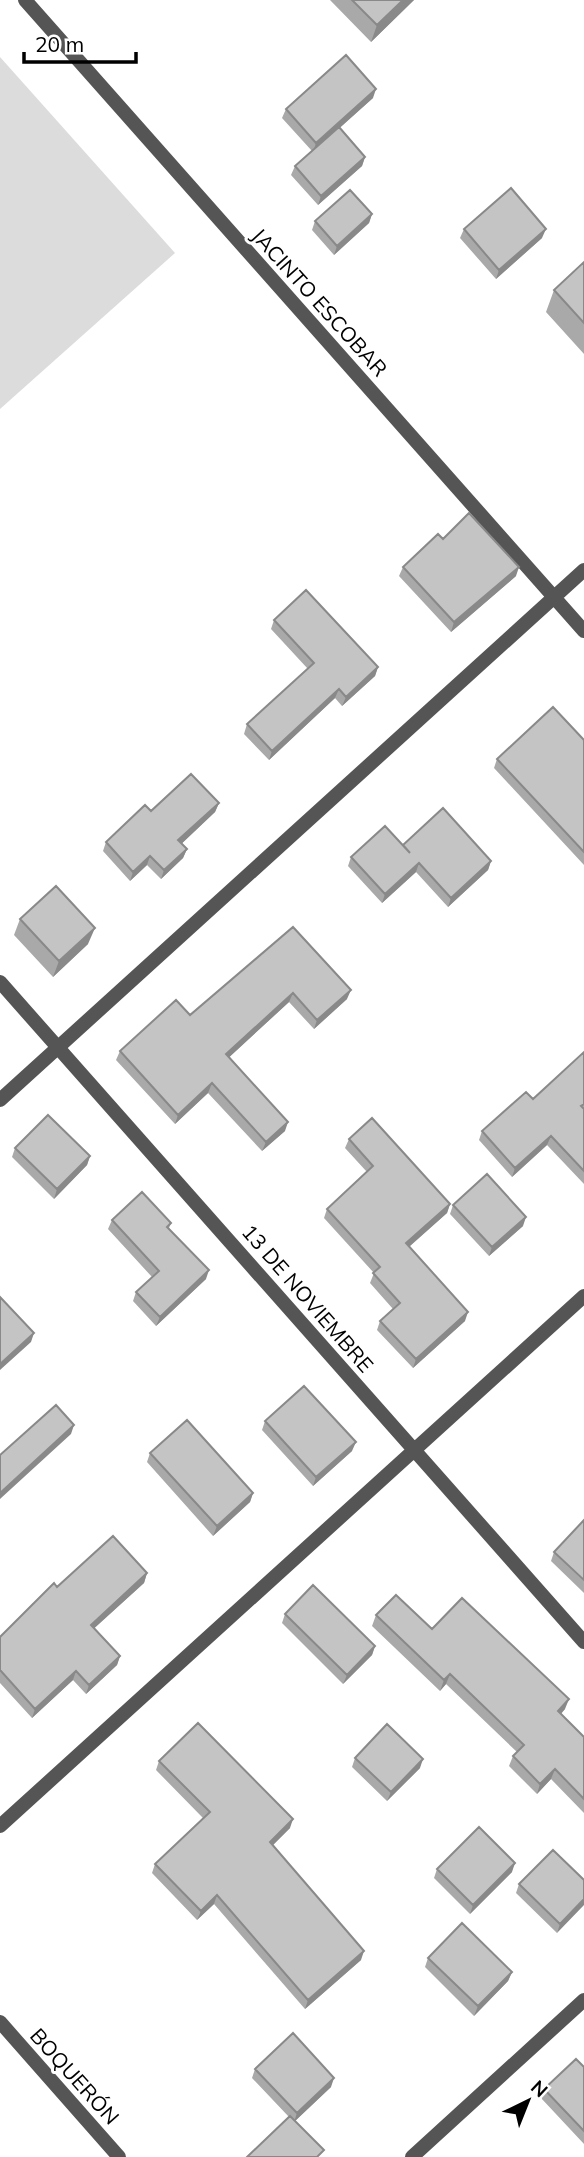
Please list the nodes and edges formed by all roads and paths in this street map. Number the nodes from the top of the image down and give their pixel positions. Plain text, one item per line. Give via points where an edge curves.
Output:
1 (25, 0) edge
2 (584, 570) edge
3 (554, 597) junction
4 (584, 631) edge
5 (0, 982) edge
6 (58, 1047) junction
7 (0, 1100) edge
8 (584, 1296) edge
9 (414, 1450) junction
10 (584, 1643) edge
11 (0, 1826) edge
12 (584, 2000) edge
13 (0, 2022) edge
14 (119, 2157) edge
15 (412, 2157) edge

1 - 3 street, JACINTO ESCOBAR
2 - 3 street
3 - 4 street, JACINTO ESCOBAR
3 - 6 street
5 - 6 street, 13 DE NOVIEMBRE
6 - 7 street
6 - 9 street, 13 DE NOVIEMBRE
8 - 9 street
9 - 10 street, 13 DE NOVIEMBRE
9 - 11 street
12 - 15 street
13 - 14 street, BOQUERÓN

